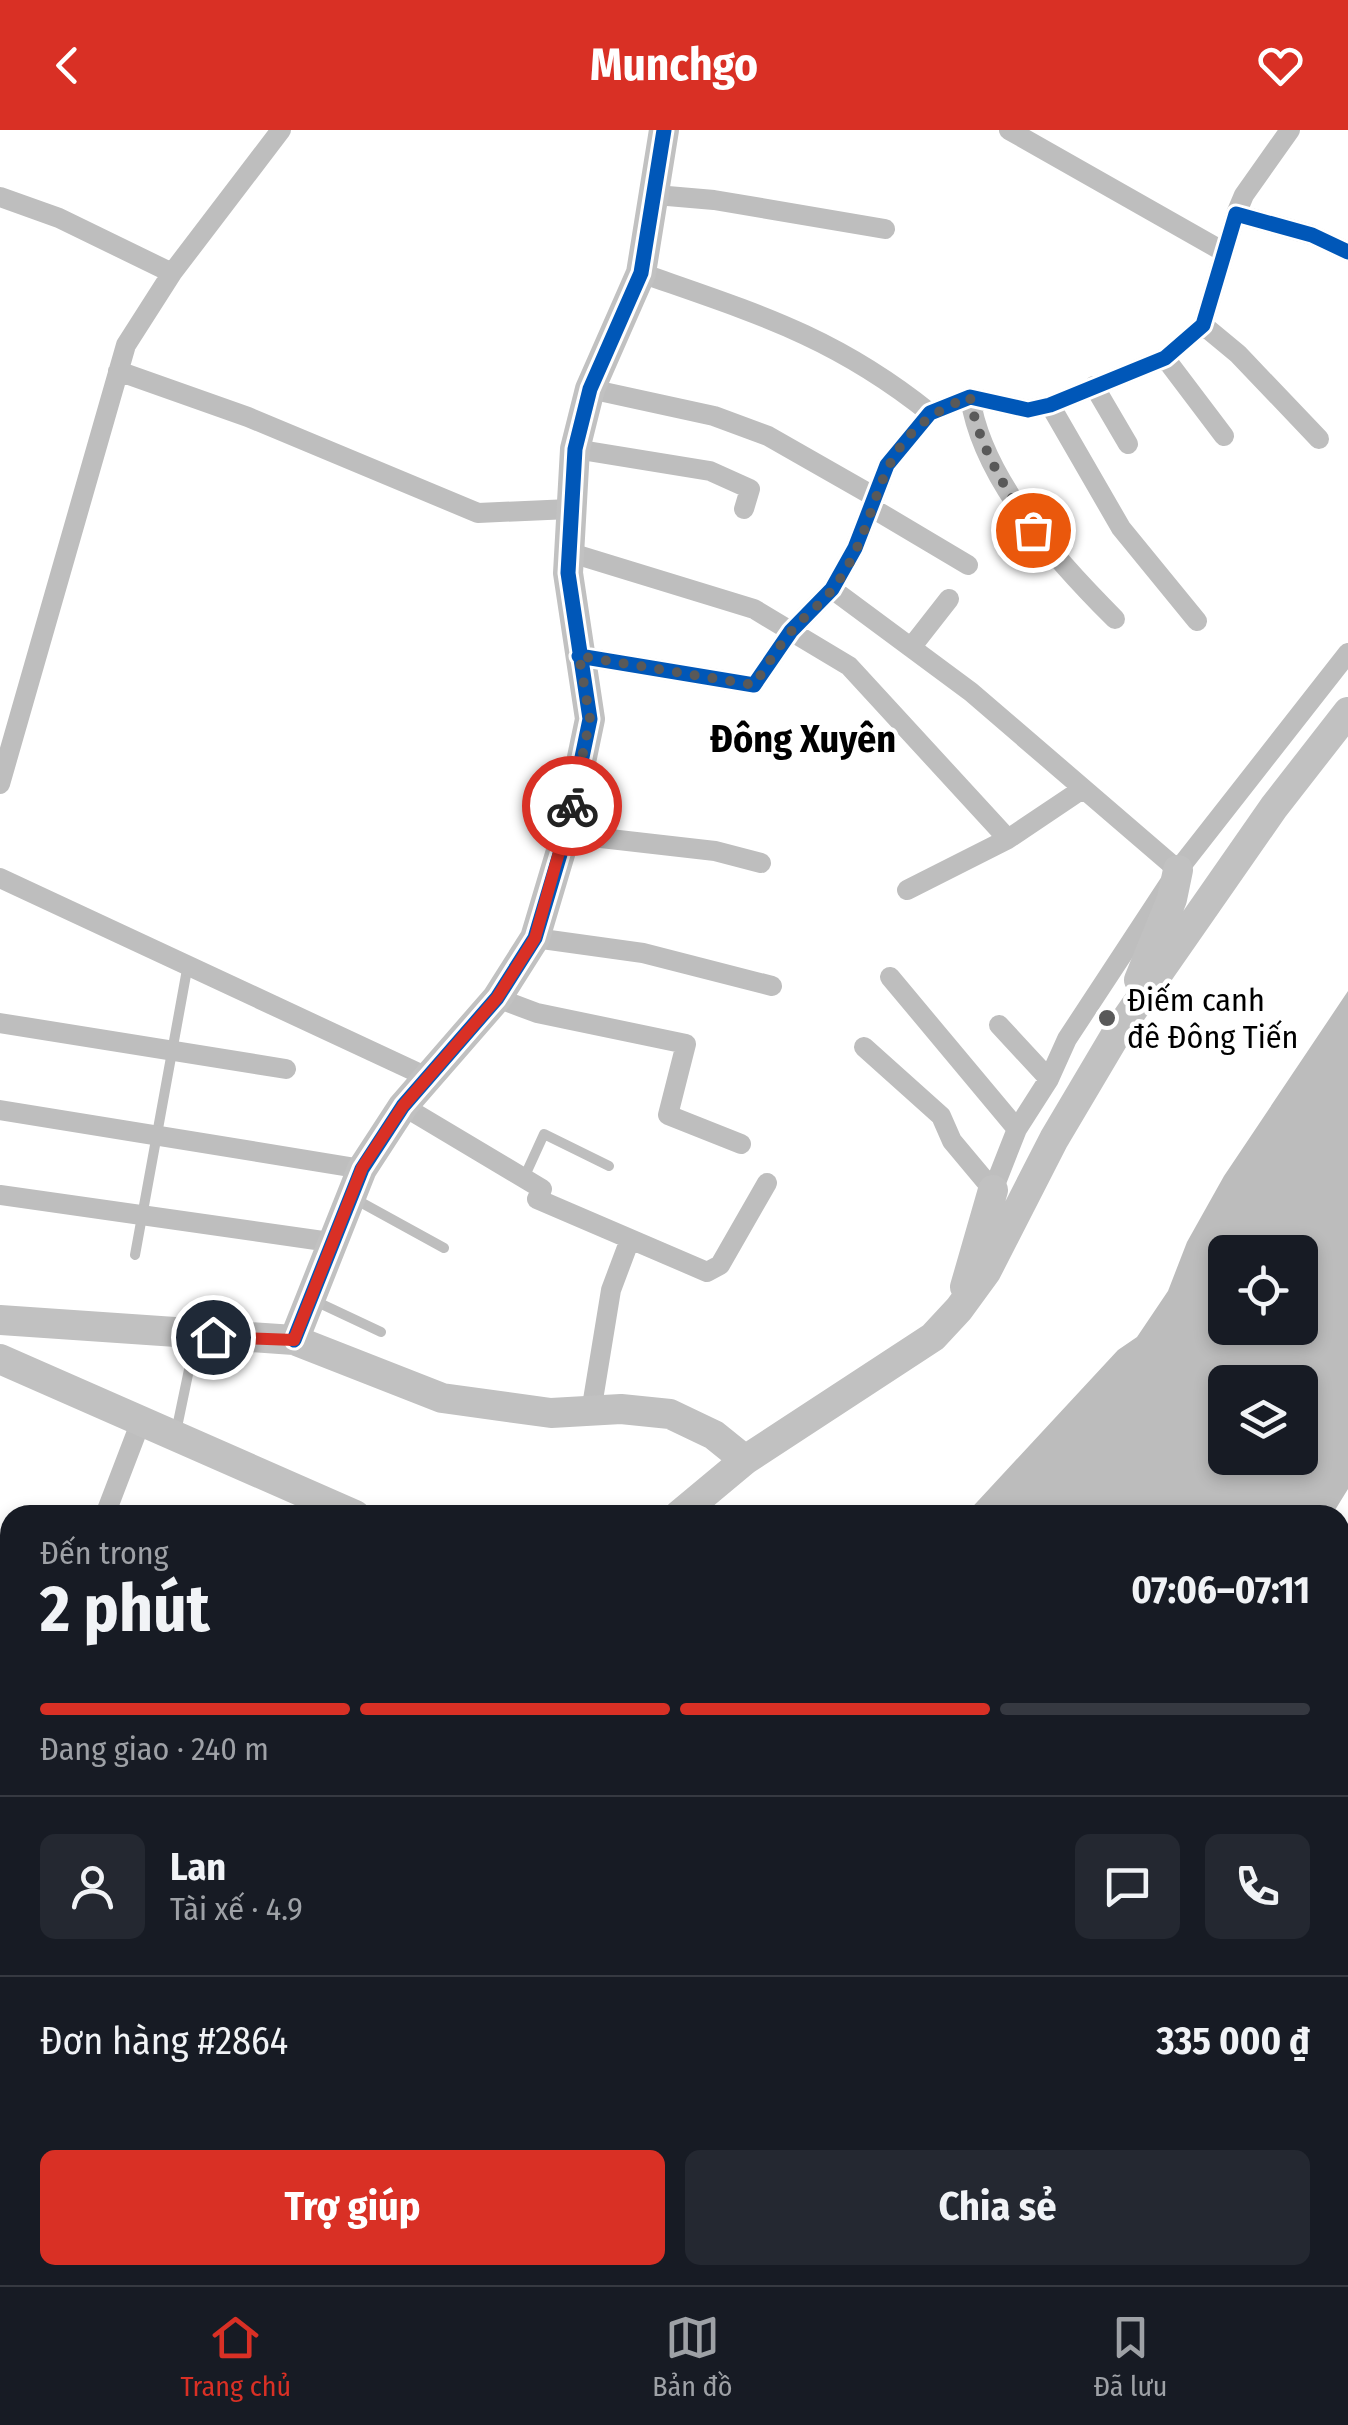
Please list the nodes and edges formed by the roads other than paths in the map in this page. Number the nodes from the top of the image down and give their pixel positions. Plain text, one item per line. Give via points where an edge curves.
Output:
1 (281, 130) edge
2 (664, 130) edge
3 (1008, 130) edge
4 (1290, 130) edge
5 (656, 195) junction
6 (0, 197) edge
7 (1236, 214) junction
8 (885, 229) dead end
9 (1224, 252) junction
10 (1348, 252) edge
11 (641, 273) junction
12 (172, 274) junction
13 (1203, 324) junction
14 (1165, 358) junction
15 (118, 371) junction
16 (1094, 386) junction
17 (590, 389) junction
18 (970, 397) junction
19 (1050, 404) junction
20 (930, 413) junction
21 (1224, 436) dead end
22 (1319, 439) dead end
23 (1128, 444) dead end
24 (575, 449) junction
25 (873, 502) junction
26 (570, 509) junction
27 (744, 509) dead end
28 (568, 552) junction
29 (968, 565) dead end
30 (832, 589) junction
31 (949, 599) dead end
32 (1115, 619) dead end
33 (1197, 621) dead end
34 (791, 630) junction
35 (912, 645) junction
36 (1348, 653) edge
37 (579, 656) junction
38 (1348, 712) edge
39 (0, 784) edge
40 (1081, 790) junction
41 (566, 834) junction
42 (1008, 838) junction
43 (761, 862) dead end
44 (1178, 870) junction
45 (0, 878) edge
46 (907, 890) dead end
47 (535, 938) junction
48 (188, 962) junction
49 (890, 977) dead end
50 (772, 986) dead end
51 (497, 998) junction
52 (0, 1023) edge
53 (1000, 1025) dead end
54 (1118, 1031) junction
55 (864, 1047) dead end
56 (171, 1050) junction
57 (286, 1069) dead end
58 (427, 1077) junction
59 (1049, 1079) junction
60 (403, 1106) junction
61 (0, 1110) edge
62 (1017, 1129) junction
63 (158, 1135) junction
64 (741, 1144) dead end
65 (609, 1166) dead end
66 (522, 1180) junction
67 (355, 1182) junction
68 (767, 1182) dead end
69 (993, 1190) junction
70 (0, 1195) edge
71 (144, 1216) junction
72 (330, 1242) junction
73 (629, 1242) junction
74 (444, 1248) dead end
75 (135, 1254) dead end
76 (310, 1298) junction
77 (959, 1309) junction
78 (0, 1320) edge
79 (380, 1332) dead end
80 (196, 1335) junction
81 (294, 1340) junction
82 (0, 1359) edge
83 (591, 1412) junction
84 (141, 1421) junction
85 (176, 1436) junction
86 (745, 1460) junction
87 (109, 1505) edge
88 (332, 1505) edge
89 (692, 1505) edge

1 - 12 street
2 - 5 street
3 - 9 street
4 - 7 street
5 - 8 street
5 - 11 street
6 - 12 street
7 - 9 street
7 - 10 street
9 - 13 street
11 - 17 street
11 - 20 street via 798,328 886,378
12 - 15 street via 136,324
13 - 14 street
13 - 22 street
14 - 16 street
14 - 21 street
15 - 26 street via 478,513
15 - 39 street
16 - 19 street
16 - 23 street
17 - 24 street
17 - 25 street via 714,416 768,436
18 - 19 street via 1028,410
18 - 20 street
18 - 32 street via 1018,508
19 - 33 street via 1120,528
20 - 25 street via 887,465
24 - 26 street
24 - 27 street via 710,470 750,489
25 - 29 street
25 - 30 street
26 - 28 street
28 - 34 street via 754,609
28 - 37 street
30 - 34 street
30 - 35 street
31 - 35 street
34 - 37 street via 754,685
34 - 42 street via 849,666
35 - 40 street
36 - 44 street
37 - 41 street via 590,719
38 - 54 street
40 - 42 street
40 - 44 street
41 - 43 street
41 - 47 street
42 - 46 street
44 - 54 street
44 - 59 street
45 - 48 street
47 - 50 street via 643,953
47 - 51 street
48 - 56 lane
48 - 58 street
49 - 62 street
51 - 58 street
51 - 64 street via 537,1013 686,1044 668,1115
52 - 56 street
53 - 59 street
54 - 77 street via 986,1272
55 - 69 street via 946,1122 952,1141
56 - 57 street
56 - 63 lane
58 - 60 street
59 - 62 street
60 - 66 street
60 - 67 street
61 - 63 street
62 - 69 street
63 - 67 street
63 - 71 lane
65 - 66 lane via 544,1134
66 - 73 street via 542,1189 537,1200
67 - 72 street
67 - 74 lane
68 - 73 street via 720,1266 707,1272
69 - 77 street
70 - 71 street
71 - 72 street
71 - 75 lane
72 - 76 street
73 - 83 street via 611,1290
76 - 79 lane
76 - 81 street
77 - 86 street via 908,1354
78 - 80 street
80 - 81 street
80 - 85 lane
81 - 83 street via 442,1398 518,1411
82 - 84 street
83 - 86 street via 670,1414 726,1442
84 - 85 street
84 - 87 street
85 - 88 street
86 - 89 street

